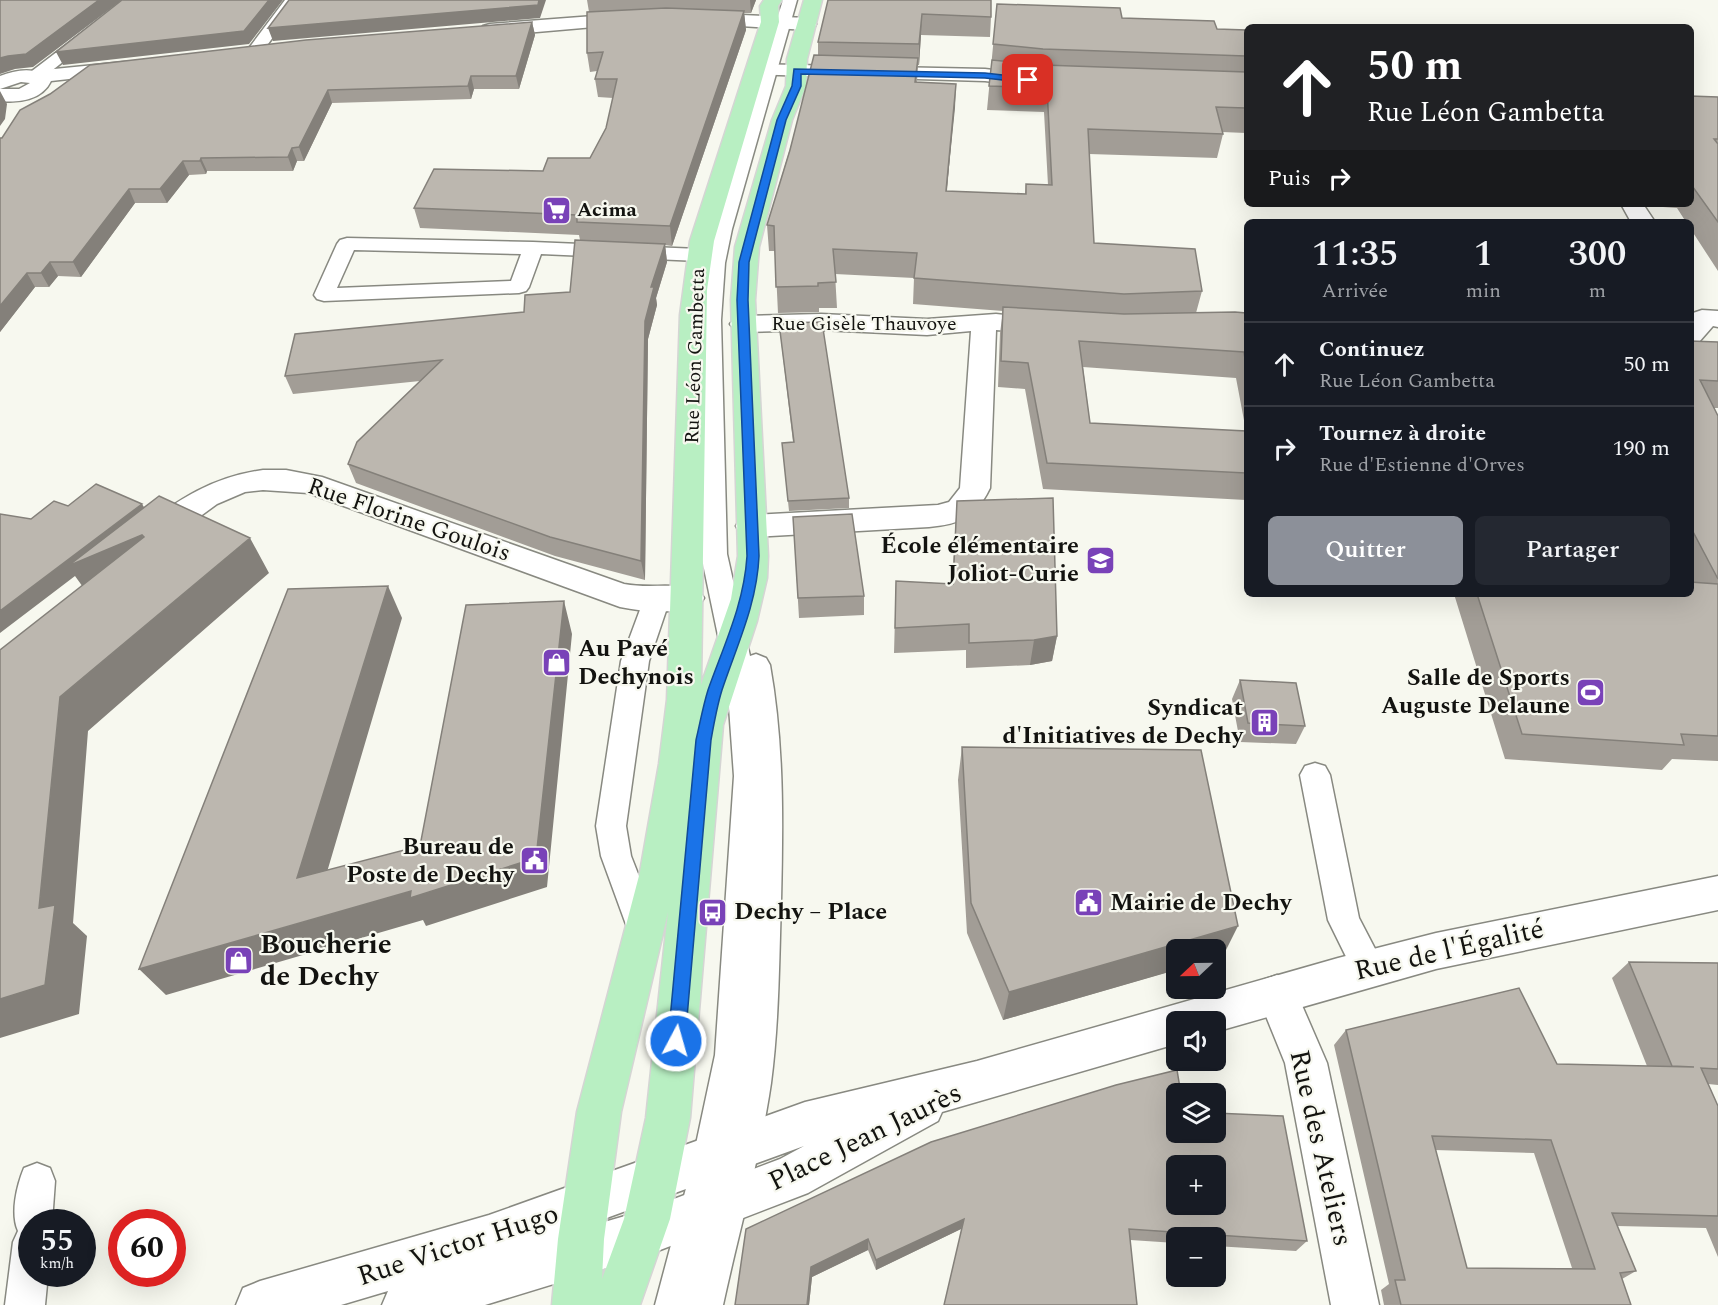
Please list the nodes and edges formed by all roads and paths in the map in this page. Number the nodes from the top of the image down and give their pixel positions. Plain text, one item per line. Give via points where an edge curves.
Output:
1 (134, 0) edge
2 (292, 0) edge
3 (790, 0) edge
4 (813, 0) edge
5 (789, 15) edge
6 (652, 18) edge
7 (680, 18) edge
8 (472, 32) edge
9 (282, 48) edge
10 (254, 52) junction
11 (232, 55) edge
12 (145, 66) edge
13 (92, 71) junction
14 (777, 71) junction
15 (34, 76) junction
16 (1051, 81) edge
17 (0, 86) edge
18 (66, 91) edge
19 (533, 248) junction
20 (699, 255) junction
21 (984, 322) junction
22 (743, 324) junction
23 (1074, 327) edge
24 (751, 526) junction
25 (130, 553) edge
26 (672, 599) junction
27 (738, 627) junction
28 (697, 705) junction
29 (1315, 775) dead end
30 (1718, 893) edge
31 (644, 930) junction
32 (1369, 968) junction
33 (1277, 994) junction
34 (1220, 1011) edge
35 (1166, 1027) edge
36 (977, 1082) junction
37 (727, 1152) junction
38 (657, 1178) junction
39 (38, 1181) dead end
40 (585, 1204) junction
41 (713, 1207) junction
42 (35, 1209) edge
43 (642, 1234) junction
44 (580, 1253) junction
45 (27, 1287) edge
46 (25, 1305) edge
47 (260, 1305) edge
48 (406, 1305) edge
49 (576, 1305) edge
50 (616, 1305) edge
51 (675, 1305) edge
52 (703, 1305) edge
53 (1355, 1305) edge

1 - 15 lane
2 - 10 lane
3 - 5 lane
4 - 5 main road
5 - 7 street
5 - 14 main road, Rue Léon Gambetta
5 - 14 main road, Rue Léon Gambetta via 797,59
6 - 8 street
9 - 10 street
10 - 11 street
12 - 13 street
13 - 15 street
13 - 18 lane
14 - 16 street via 985,75
14 - 20 main road, Rue Léon Gambetta
14 - 22 main road, Rue Léon Gambetta via 796,86 782,120 747,247
14 - 27 lane via 722,229 713,281 714,554 717,576
15 - 17 street via 18,77
15 - 17 street via 40,79 40,85 20,104
19 - 19 lane via 346,244 324,296 519,287
19 - 20 lane
20 - 26 main road, Rue Léon Gambetta
21 - 22 street, Rue Gisèle Thauvoye via 942,327 821,322
21 - 23 street, Rue Gisèle Thauvoye
21 - 24 street, Rue Gisèle Thauvoye via 975,488 965,506 946,515 920,518
22 - 24 main road, Rue Léon Gambetta
24 - 27 main road, Rue Léon Gambetta via 752,579
25 - 26 street, Rue Florine Goulois via 195,502 214,492 254,480 296,481 620,595
26 - 28 main road, Rue Léon Gambetta
26 - 31 lane via 642,636 631,678 611,826 616,856
27 - 28 main road, Rue Léon Gambetta
27 - 37 lane via 748,734 748,801 736,1026 725,1102
28 - 31 main road
28 - 38 main road via 703,740 668,1118
29 - 32 lane via 1344,920
30 - 32 street, Rue de l'Égalité
31 - 40 main road via 605,1082
32 - 33 street, Rue de l'Égalité
33 - 34 street, Rue de l'Égalité
33 - 53 street, Rue des Ateliers via 1306,1063
35 - 36 street
36 - 37 street, Place Jean Jaurès via 826,1118
36 - 41 street, Place Jean Jaurès via 918,1108 799,1174
37 - 38 street, Place Jean Jaurès
37 - 41 lane
38 - 40 street, Place Jean Jaurès
38 - 43 main road
39 - 42 lane
40 - 44 main road
40 - 47 street, Rue Victor Hugo via 489,1238
41 - 43 street, Place Jean Jaurès
41 - 51 lane
41 - 52 lane
43 - 44 street, Place Jean Jaurès
43 - 50 main road
44 - 48 street, Rue Victor Hugo
44 - 49 main road
45 - 46 lane

